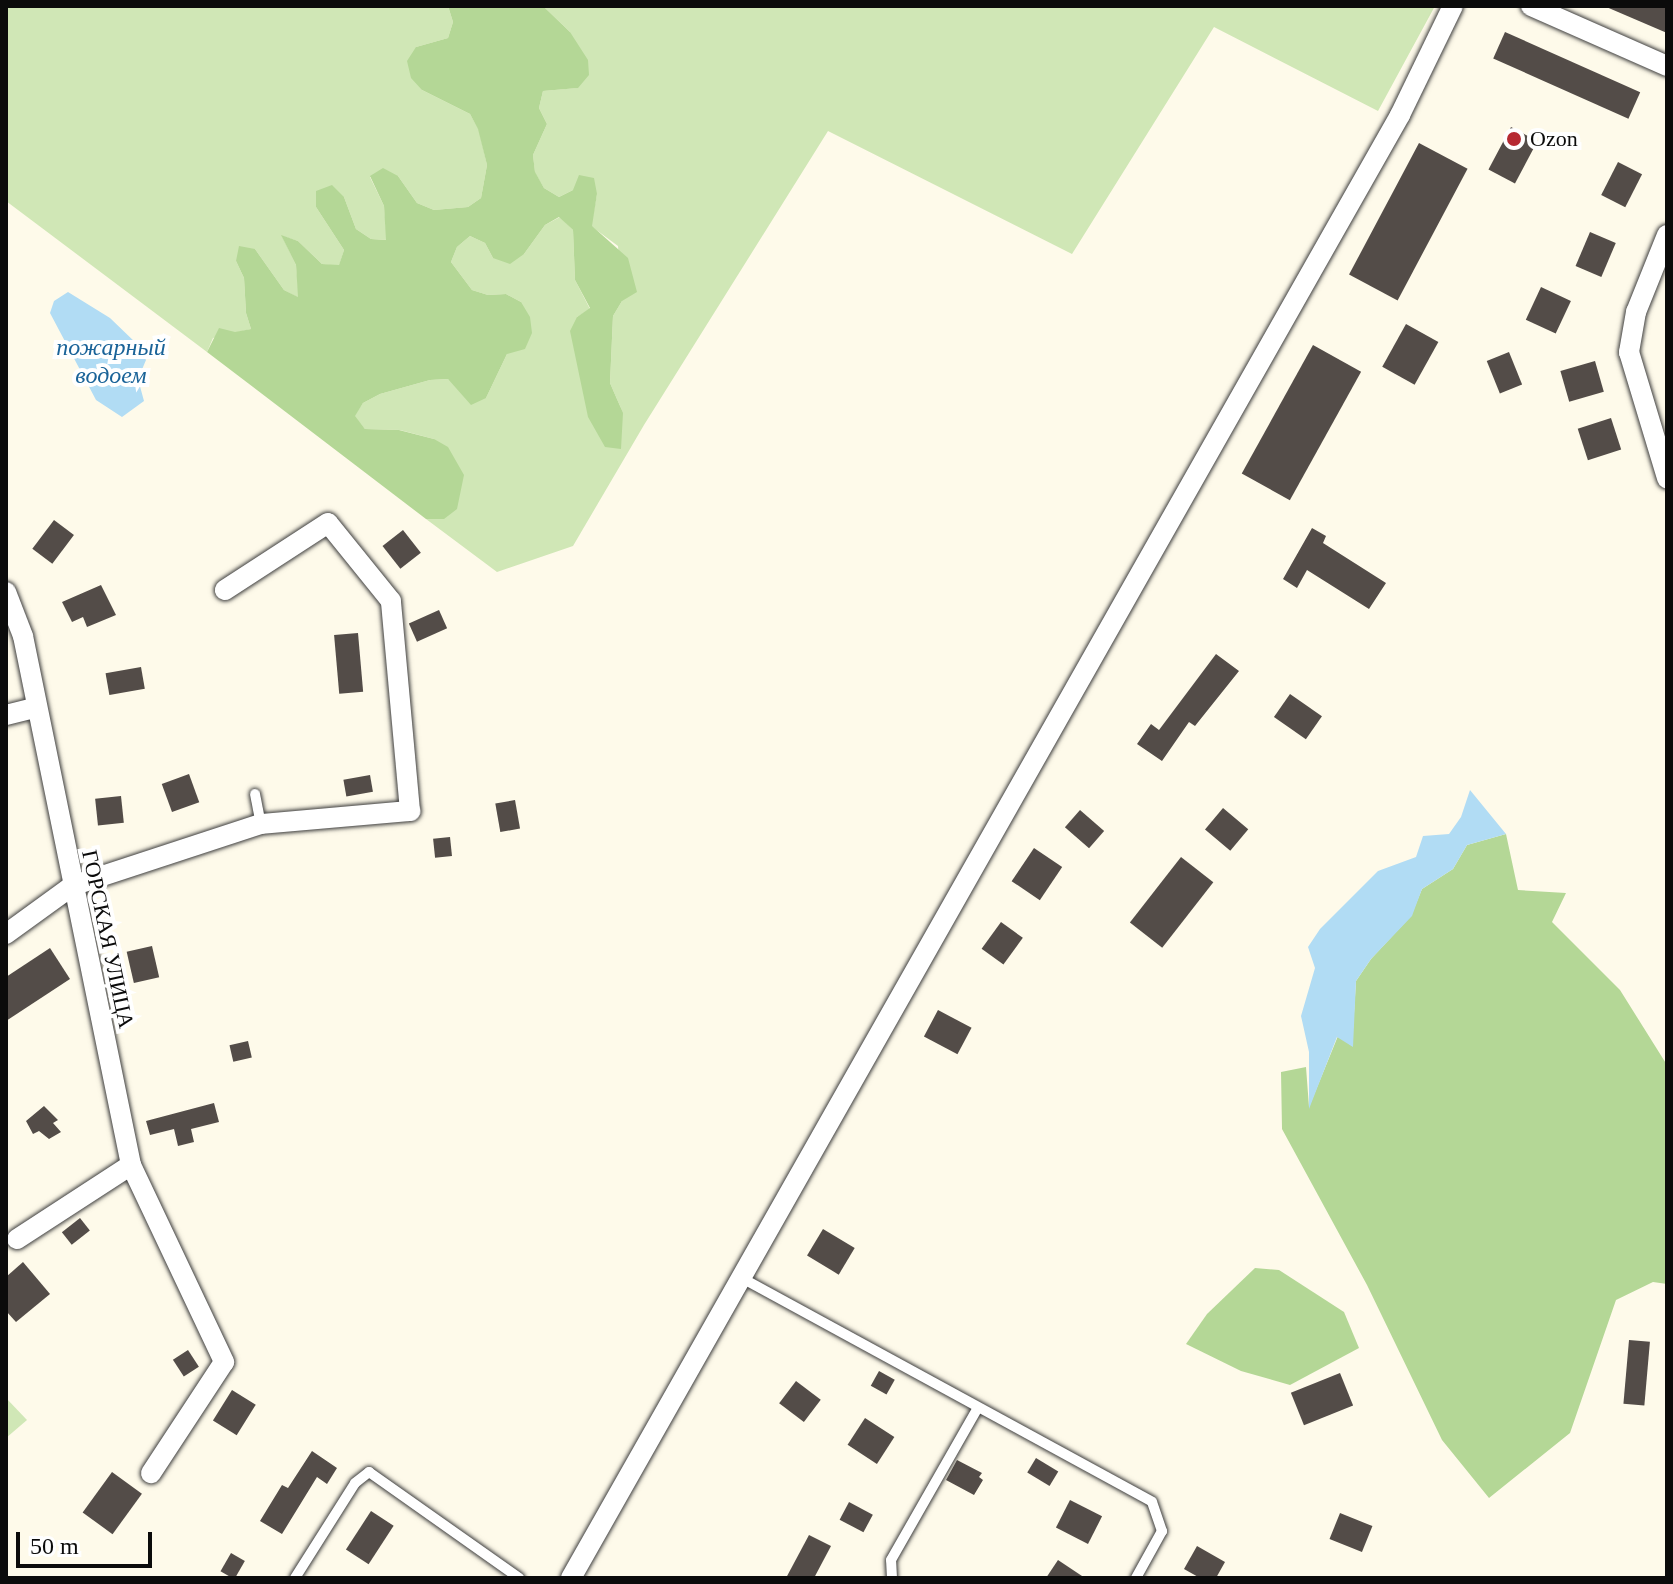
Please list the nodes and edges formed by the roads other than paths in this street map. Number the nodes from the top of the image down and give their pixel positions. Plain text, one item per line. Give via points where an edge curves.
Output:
1 (1453, 6) edge
2 (1531, 6) edge
3 (1667, 66) edge
4 (1667, 235) edge
5 (1667, 478) edge
6 (225, 590) dead end
7 (6, 592) edge
8 (37, 707) junction
9 (6, 715) edge
10 (255, 794) dead end
11 (261, 824) junction
12 (72, 886) junction
13 (6, 934) edge
14 (131, 1165) junction
15 (17, 1239) dead end
16 (740, 1277) junction
17 (977, 1409) junction
18 (151, 1473) dead end
19 (295, 1578) edge
20 (519, 1578) edge
21 (571, 1578) edge
22 (892, 1578) edge
23 (1136, 1578) edge

1 - 16 street via 1400,115
2 - 3 street
4 - 5 street via 1636,312 1629,352
6 - 11 street via 328,523 391,601 410,811
7 - 8 street, ГОРСКАЯ УЛИЦА via 23,636
8 - 9 street
8 - 12 street, ГОРСКАЯ УЛИЦА
10 - 11 lane
11 - 12 street
12 - 13 street
12 - 14 street, ГОРСКАЯ УЛИЦА
14 - 15 street
14 - 18 street, ГОРСКАЯ УЛИЦА via 224,1362
16 - 17 lane
16 - 21 street
17 - 22 lane via 891,1560
17 - 23 lane via 1152,1502 1162,1531
19 - 20 lane via 355,1483 369,1472

